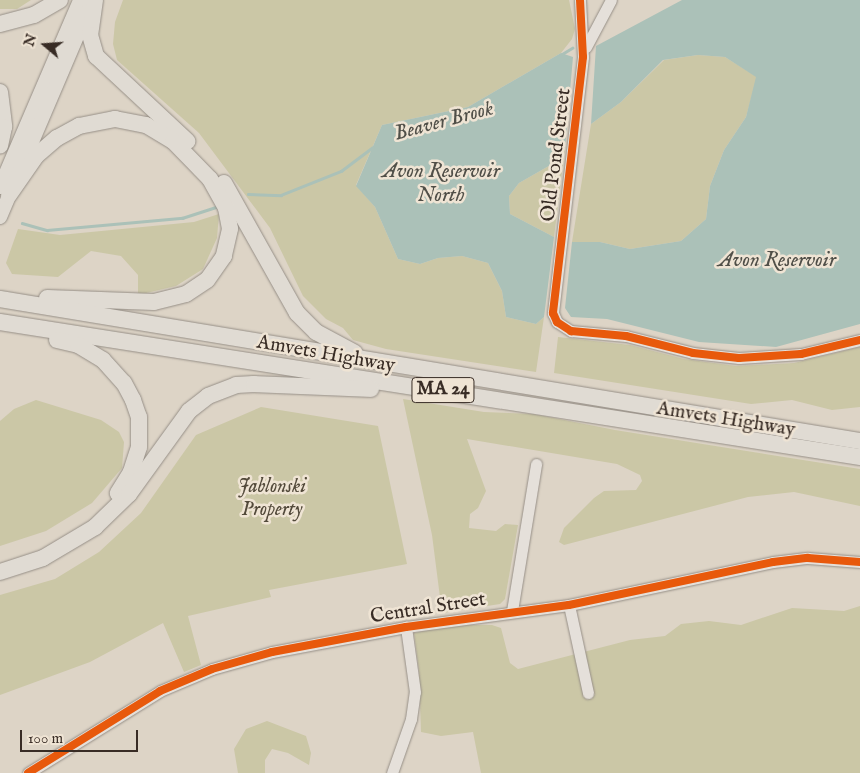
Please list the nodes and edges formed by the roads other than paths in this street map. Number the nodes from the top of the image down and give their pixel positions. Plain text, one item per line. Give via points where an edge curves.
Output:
1 (60, 0) edge
2 (80, 0) edge
3 (94, 0) edge
4 (580, 0) edge
5 (611, 0) edge
6 (0, 24) edge
7 (583, 57) junction
8 (0, 92) edge
9 (0, 146) edge
10 (5, 191) edge
11 (0, 217) edge
12 (0, 299) edge
13 (16, 302) junction
14 (0, 322) edge
15 (25, 326) junction
16 (860, 340) edge
17 (368, 361) junction
18 (418, 387) junction
19 (860, 441) edge
20 (860, 457) edge
21 (536, 464) dead end
22 (0, 562) edge
23 (860, 562) edge
24 (0, 572) edge
25 (569, 605) junction
26 (512, 611) junction
27 (406, 627) junction
28 (588, 694) dead end
29 (28, 773) edge
30 (392, 773) edge

1 - 6 highway via 34,15
2 - 10 main road
3 - 10 main road
3 - 17 highway via 90,34 93,49 101,62 217,173 284,294 304,321 322,336
4 - 7 street, Old Pond Street
5 - 7 street via 593,28
7 - 16 street, Old Pond Street via 554,313 557,322 571,331 626,336 714,356 784,356
8 - 9 highway via 4,114
10 - 11 main road
10 - 13 highway via 57,138 90,122 123,120 152,128 188,154 218,190 230,229 228,246 214,273 197,288 175,298 154,302 48,298
12 - 13 highway, Amvets Highway / MA 24
13 - 17 highway, Amvets Highway / MA 24
14 - 15 highway, Amvets Highway / MA 24
15 - 18 highway, Amvets Highway / MA 24
15 - 22 highway via 91,352 115,370 133,400 139,417 140,438 135,462 126,481 96,514 60,540
17 - 19 highway, Amvets Highway / MA 24
18 - 20 highway, Amvets Highway / MA 24
18 - 24 highway via 390,391 254,384 236,385 208,396 189,411 129,494 94,527 43,558
21 - 26 street
23 - 25 street, Central Street via 822,558 773,562
25 - 26 street, Central Street
25 - 28 street
26 - 27 street, Central Street
27 - 29 street, Central Street via 272,652 212,669 144,700
27 - 30 street via 415,692 411,719

